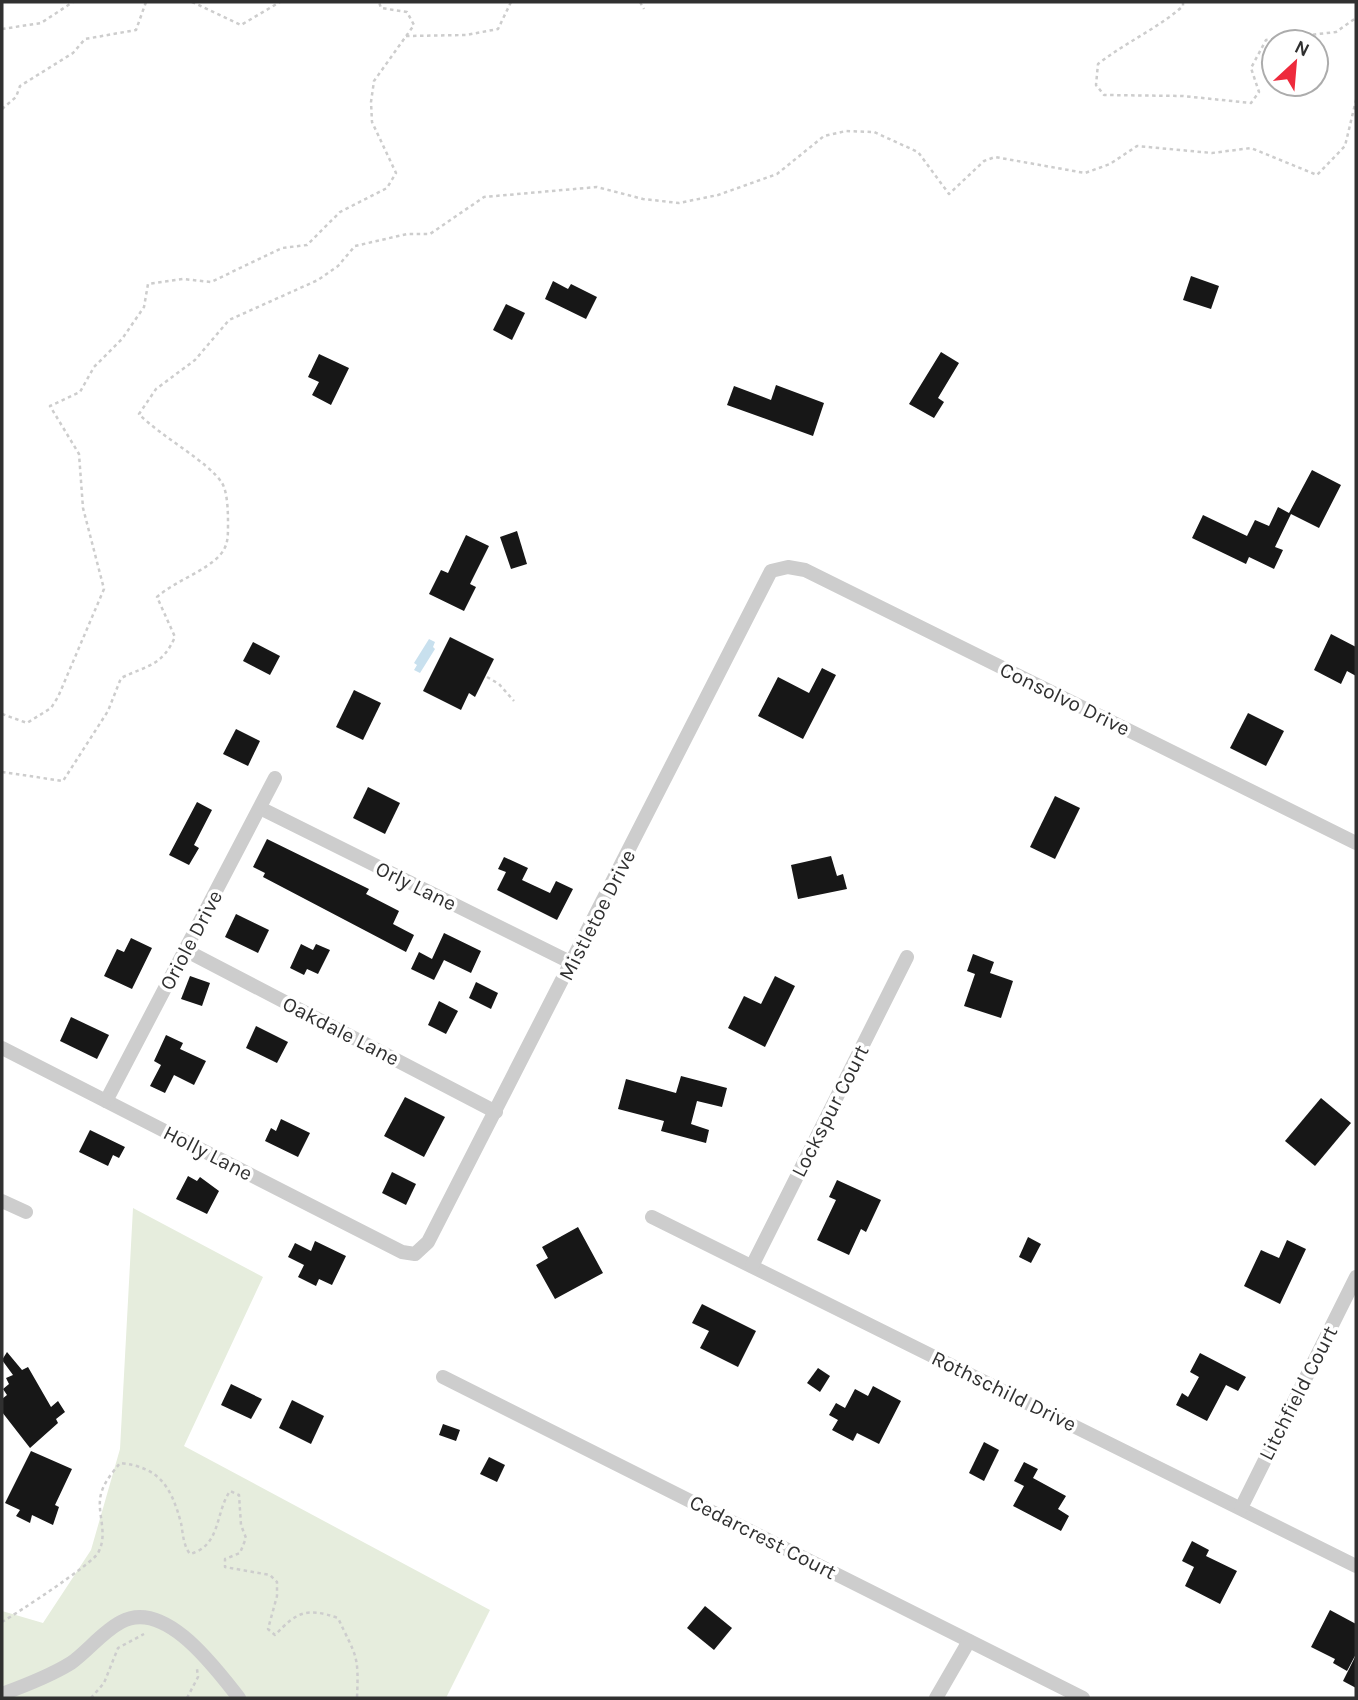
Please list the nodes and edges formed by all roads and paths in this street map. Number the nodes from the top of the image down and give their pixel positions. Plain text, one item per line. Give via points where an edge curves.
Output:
1 (72, 2) edge
2 (146, 2) edge
3 (192, 2) edge
4 (280, 2) edge
5 (379, 2) edge
6 (511, 2) edge
7 (640, 2) edge
8 (1183, 2) edge
9 (644, 9) dead end
10 (1356, 18) edge
11 (2, 29) edge
12 (406, 36) junction
13 (1356, 100) edge
14 (2, 109) edge
15 (771, 571) joint
16 (487, 677) dead end
17 (514, 701) dead end
18 (2, 714) edge
19 (2, 772) edge
20 (275, 778) dead end
21 (260, 808) junction
22 (1356, 843) edge
23 (186, 950) junction
24 (907, 957) dead end
25 (572, 963) junction
26 (2, 1048) edge
27 (106, 1101) junction
28 (496, 1112) junction
29 (2, 1201) edge
30 (26, 1212) dead end
31 (652, 1217) dead end
32 (415, 1254) joint
33 (752, 1266) junction
34 (1356, 1277) edge
35 (443, 1377) dead end
36 (1241, 1508) junction
37 (1356, 1566) edge
38 (2, 1622) edge
39 (150, 1631) dead end
40 (969, 1641) junction
41 (196, 1660) dead end
42 (2, 1694) edge
43 (91, 1698) edge
44 (187, 1698) edge
45 (239, 1698) edge
46 (357, 1698) edge
47 (936, 1698) edge
48 (1083, 1698) edge

1 - 11 path via 41,23
2 - 14 path via 136,30 85,39 73,53 20,86 16,97
3 - 4 path via 241,25
5 - 12 path via 381,8 407,12 414,25
6 - 12 path via 498,29 466,35
7 - 9 path
8 - 10 path via 1163,24 1120,46 1098,64 1096,85 1104,95 1251,103 1259,92 1251,68 1266,40 1336,32
12 - 18 path via 374,81 372,122 396,173 387,188 340,212 307,245 282,248 211,282 183,279 148,284 144,307 122,339 94,367 80,392 50,406 79,454 83,508 104,589 51,708 27,723
13 - 19 path via 1345,146 1317,175 1251,148 1212,153 1137,146 1110,164 1085,173 995,157 984,160 950,194 918,152 874,132 846,131 824,136 777,174 718,195 679,203 597,187 484,197 430,234 407,234 355,246 318,280 229,320 195,360 156,388 139,414 222,484 228,543 218,557 157,597 175,636 169,649 159,663 121,678 108,712 63,781
15 - 22 street, Consolvo Drive via 805,570
15 - 25 street, Mistletoe Drive
16 - 17 path
20 - 21 street, Oriole Drive
21 - 23 street, Oriole Drive
21 - 25 street, Orly Lane
23 - 27 street, Oriole Drive
23 - 28 street, Oakdale Lane
24 - 33 street, Lockspur Court
25 - 28 street, Mistletoe Drive
26 - 27 street, Holly Lane
27 - 32 street, Holly Lane via 402,1252
28 - 32 street, Mistletoe Drive via 428,1242
29 - 30 street
31 - 33 street, Rothschild Drive
33 - 36 street, Rothschild Drive
34 - 36 street, Litchfield Court
35 - 40 street, Cedarcrest Court
36 - 37 street, Rothschild Drive
38 - 46 path via 98,1553 103,1520 99,1497 106,1481 121,1462 142,1465 161,1478 190,1554 202,1551 211,1541 230,1491 239,1495 246,1538 240,1553 225,1559 225,1567 270,1575 277,1582 268,1629 275,1635 295,1615 314,1612 338,1618 354,1646 359,1668
39 - 43 path via 118,1648 104,1684
40 - 47 street
40 - 48 street, Cedarcrest Court
41 - 44 path via 198,1677
42 - 45 street via 70,1663 121,1622 133,1618 166,1623 180,1632

